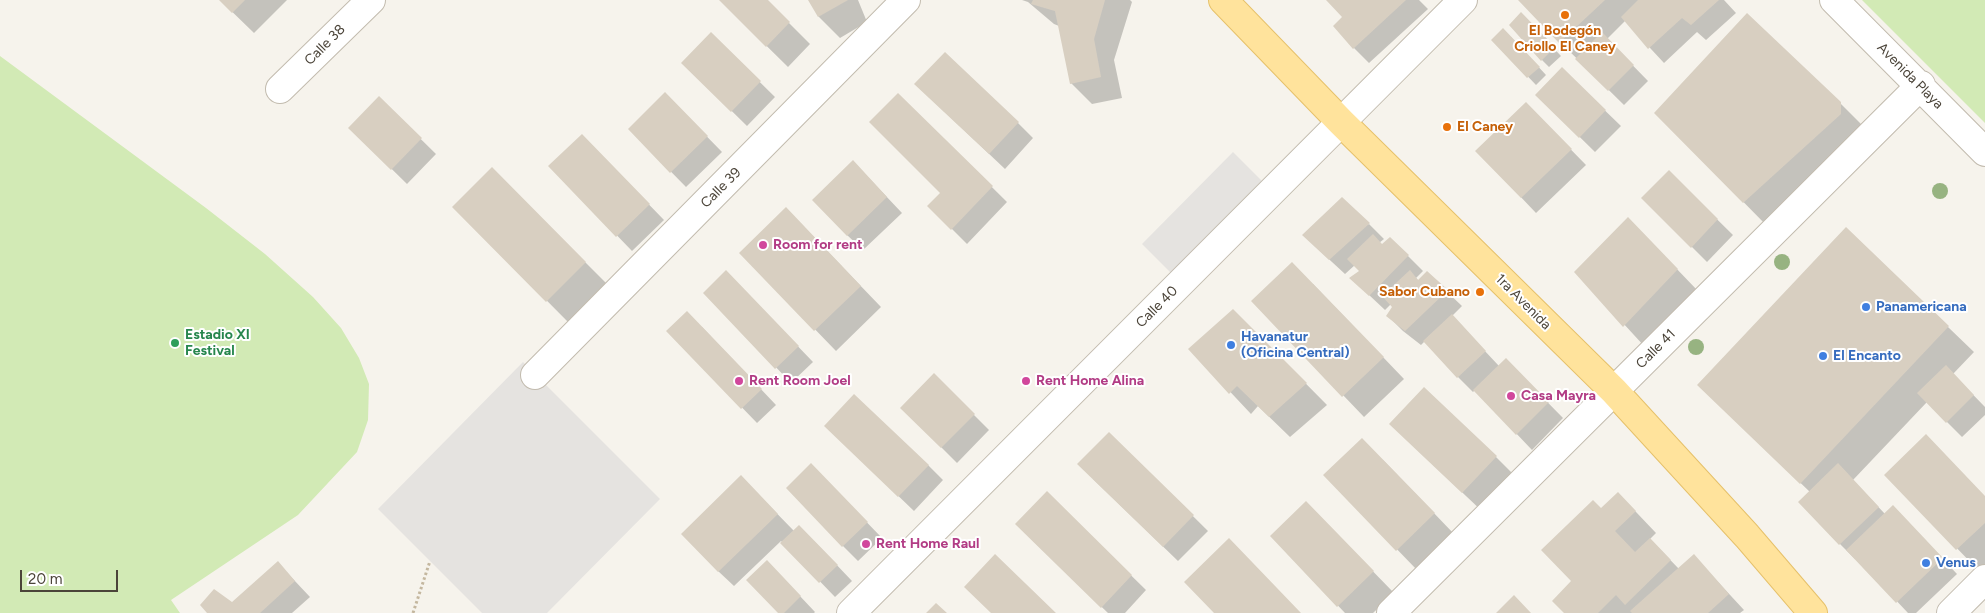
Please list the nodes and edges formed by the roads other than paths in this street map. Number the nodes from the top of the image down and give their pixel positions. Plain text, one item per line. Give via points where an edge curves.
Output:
1 (371, 0) edge
2 (906, 0) edge
3 (1223, 0) edge
4 (1463, 0) edge
5 (1834, 0) edge
6 (1921, 85) junction
7 (280, 89) dead end
8 (1341, 122) junction
9 (1985, 152) edge
10 (535, 375) dead end
11 (1614, 391) junction
12 (1985, 579) edge
13 (851, 613) edge
14 (1391, 613) edge
15 (1813, 613) edge
16 (1951, 613) edge

1 - 7 street, Calle 38
2 - 10 street, Calle 39
3 - 8 main road, 1ra Avenida
4 - 8 street, Calle 40
5 - 6 street, Avenida Playa
6 - 9 street, Avenida Playa
6 - 11 street, Calle 41
8 - 11 main road, 1ra Avenida
8 - 13 street, Calle 40
11 - 14 street, Calle 41
11 - 15 main road, 1ra Avenida
12 - 16 street

